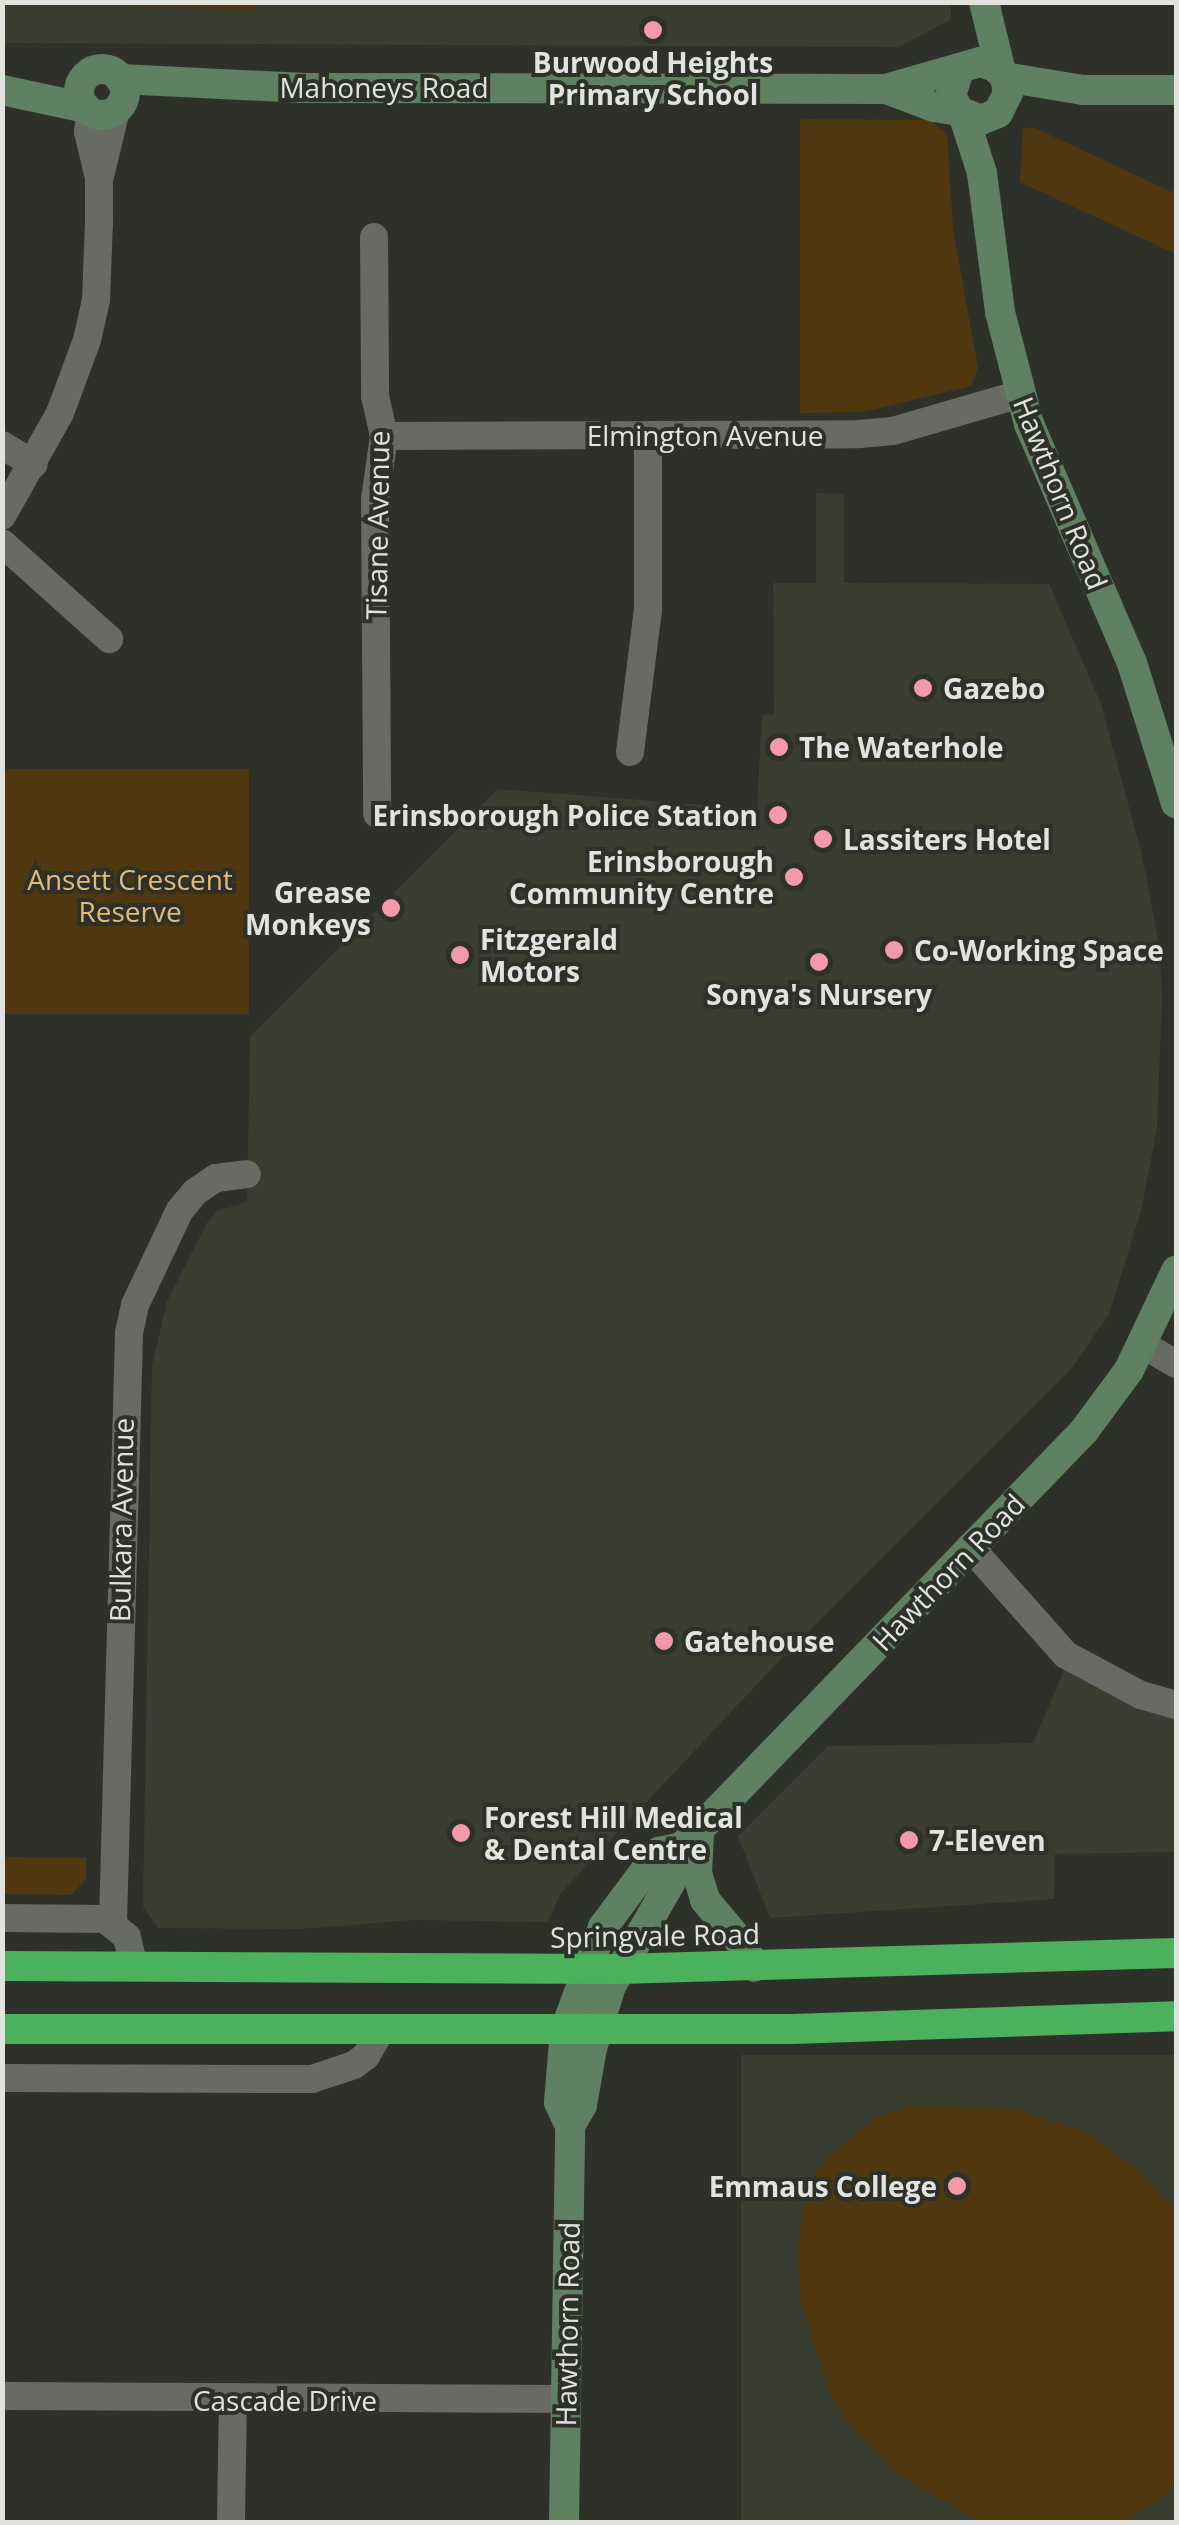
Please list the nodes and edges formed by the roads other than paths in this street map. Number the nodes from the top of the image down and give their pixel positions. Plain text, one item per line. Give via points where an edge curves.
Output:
1 (982, 2) edge
2 (962, 68) junction
3 (1003, 75) junction
4 (2, 86) edge
5 (886, 89) junction
6 (1083, 90) junction
7 (1176, 90) edge
8 (103, 99) junction
9 (1000, 111) junction
10 (961, 112) junction
11 (982, 174) junction
12 (374, 237) dead end
13 (1020, 394) junction
14 (384, 436) junction
15 (648, 436) junction
16 (2, 445) edge
17 (34, 464) junction
18 (2, 516) edge
19 (2, 543) edge
20 (109, 639) dead end
21 (630, 752) dead end
22 (1176, 803) edge
23 (377, 814) dead end
24 (247, 1174) dead end
25 (1176, 1270) edge
26 (1143, 1345) junction
27 (1176, 1364) edge
28 (970, 1547) junction
29 (1176, 1705) edge
30 (690, 1839) junction
31 (2, 1918) edge
32 (112, 1922) junction
33 (1176, 1953) edge
34 (2, 1966) edge
35 (134, 1967) junction
36 (755, 1967) junction
37 (584, 1969) junction
38 (619, 1969) junction
39 (1176, 2016) edge
40 (2, 2029) edge
41 (380, 2030) junction
42 (565, 2030) junction
43 (597, 2030) junction
44 (2, 2078) edge
45 (570, 2126) junction
46 (2, 2396) edge
47 (567, 2399) junction
48 (233, 2400) junction
49 (231, 2522) edge
50 (564, 2522) edge

1 - 2 main road
1 - 3 main road
2 - 3 main road via 988,63
2 - 5 main road, Mahoneys Road
2 - 10 main road via 951,95
3 - 6 main road
3 - 9 main road via 1008,93
4 - 8 main road, Mahoneys Road
5 - 8 main road, Mahoneys Road via 243,87
5 - 10 main road, Mahoneys Road
6 - 7 main road
6 - 9 main road
8 - 17 street via 96,300 77,377
9 - 10 main road via 981,120
9 - 11 main road, Hawthorn Road
10 - 11 main road, Hawthorn Road
11 - 13 main road, Hawthorn Road via 997,292
12 - 14 street, Tisane Avenue via 375,396
13 - 15 street, Elmington Avenue via 876,433
13 - 22 main road, Hawthorn Road via 1137,676
14 - 15 street, Elmington Avenue
14 - 23 street, Tisane Avenue via 375,499
15 - 21 street via 648,610
16 - 17 street
17 - 18 street
19 - 20 street
24 - 32 street, Bulkara Avenue via 216,1178 180,1210 135,1305 129,1333
25 - 26 main road, Hawthorn Road
26 - 27 street
26 - 28 main road, Hawthorn Road via 1084,1431
28 - 29 street via 1066,1655 1141,1695
28 - 30 main road, Hawthorn Road
30 - 36 main road via 705,1900
30 - 37 main road, Hawthorn Road via 659,1852 649,1864 604,1927
30 - 38 main road, Hawthorn Road
31 - 32 street
32 - 35 street via 127,1937
33 - 36 highway, Springvale Road
34 - 35 highway, Springvale Road
35 - 37 highway, Springvale Road
36 - 38 highway, Springvale Road
37 - 38 highway, Springvale Road
37 - 42 main road, Hawthorn Road
38 - 43 main road, Hawthorn Road
39 - 43 highway
40 - 41 highway
41 - 42 highway
41 - 44 street via 354,2065 312,2079
42 - 43 highway
42 - 45 main road, Hawthorn Road via 559,2102
43 - 45 main road, Hawthorn Road via 582,2105
45 - 47 main road, Hawthorn Road
46 - 48 street, Cascade Drive
47 - 48 street, Cascade Drive
47 - 50 main road, Hawthorn Road
48 - 49 street

